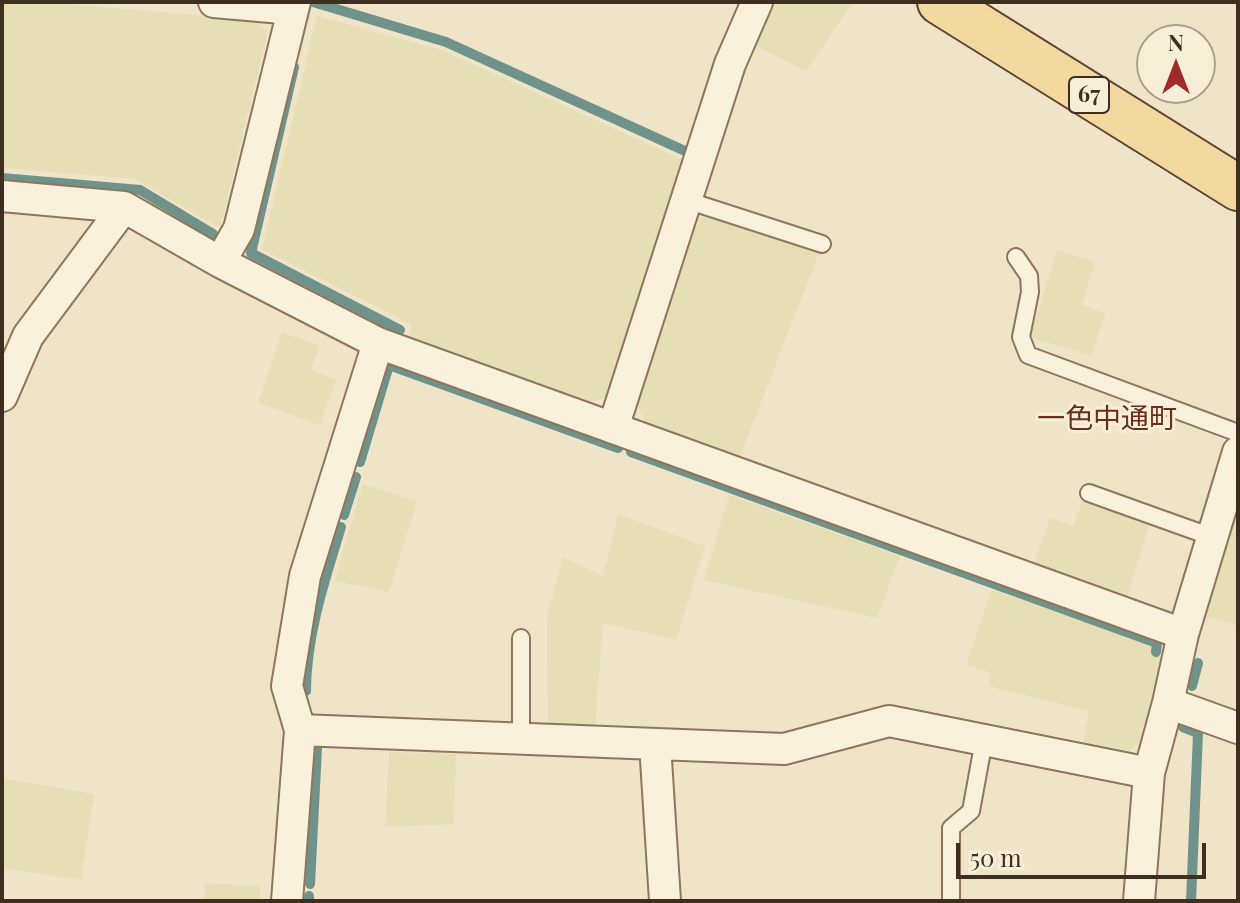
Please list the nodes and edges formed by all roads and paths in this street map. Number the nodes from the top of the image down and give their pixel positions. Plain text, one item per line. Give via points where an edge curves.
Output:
1 (214, 2) edge
2 (757, 2) edge
3 (940, 2) edge
4 (294, 6) edge
5 (1238, 188) edge
6 (2, 196) edge
7 (686, 200) junction
8 (124, 207) junction
9 (822, 244) dead end
10 (1016, 257) dead end
11 (220, 262) junction
12 (378, 343) junction
13 (2, 396) edge
14 (613, 428) junction
15 (1238, 433) edge
16 (1238, 452) edge
17 (1089, 493) dead end
18 (1212, 537) junction
19 (1183, 634) junction
20 (521, 638) dead end
21 (1168, 703) junction
22 (1238, 728) edge
23 (300, 730) junction
24 (521, 739) junction
25 (984, 740) junction
26 (655, 744) junction
27 (1149, 773) junction
28 (287, 901) edge
29 (665, 901) edge
30 (951, 901) edge
31 (1139, 901) edge

1 - 4 street
2 - 7 street via 730,64
3 - 5 main road, 67
4 - 11 street via 239,229
6 - 8 street
7 - 9 lane
7 - 14 street
8 - 11 street
8 - 13 street via 28,336
10 - 15 lane via 1029,276 1021,337 1028,355
11 - 12 street
12 - 14 street
12 - 23 street via 305,576 287,686
14 - 19 street
16 - 18 street
17 - 18 lane
18 - 19 street
19 - 21 street
20 - 24 lane
21 - 22 street
21 - 27 street
23 - 24 street
23 - 28 street
24 - 26 street
25 - 26 street via 889,721 784,749
25 - 27 street
25 - 30 lane via 971,811 951,828
26 - 29 street
27 - 31 street

